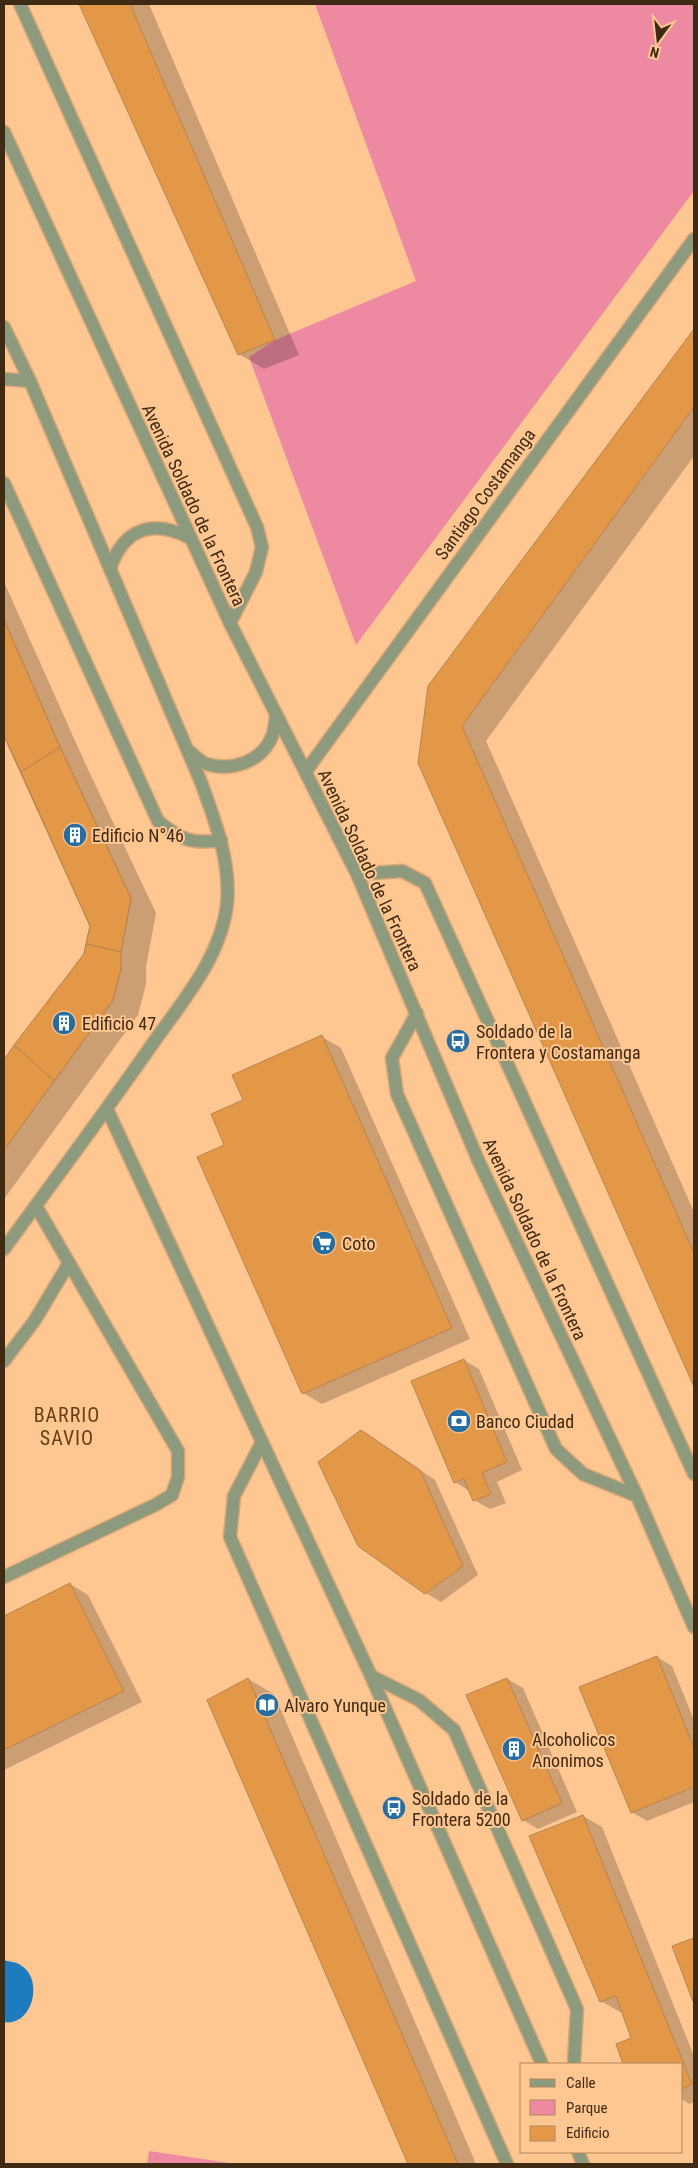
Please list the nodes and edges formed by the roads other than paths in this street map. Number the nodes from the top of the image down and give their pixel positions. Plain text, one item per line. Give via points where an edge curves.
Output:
1 (20, 4) edge
2 (4, 132) edge
3 (694, 239) edge
4 (4, 327) edge
5 (4, 379) edge
6 (30, 381) junction
7 (4, 483) edge
8 (190, 538) junction
9 (110, 569) junction
10 (230, 623) junction
11 (276, 715) junction
12 (186, 749) junction
13 (306, 771) junction
14 (221, 840) junction
15 (357, 874) junction
16 (417, 1014) junction
17 (107, 1109) junction
18 (36, 1206) junction
19 (4, 1249) edge
20 (69, 1263) junction
21 (4, 1361) edge
22 (262, 1442) junction
23 (694, 1474) edge
24 (637, 1496) junction
25 (4, 1577) edge
26 (694, 1627) edge
27 (371, 1676) junction
28 (542, 2063) edge
29 (574, 2063) edge
30 (507, 2164) edge

1 - 10 street via 257,527 262,548 256,572
2 - 8 street, Avenida Soldado de la Frontera
3 - 13 street, Santiago Costamanga
4 - 6 street
5 - 6 street
6 - 9 street
7 - 14 street via 158,822 176,836 203,843
8 - 9 street via 175,530 158,527 141,530 115,553
8 - 10 street, Avenida Soldado de la Frontera
9 - 12 street
10 - 11 street, Avenida Soldado de la Frontera
11 - 12 street via 273,735 261,752 244,764 223,767 203,762
11 - 13 street, Avenida Soldado de la Frontera
12 - 14 street
13 - 15 street, Avenida Soldado de la Frontera
14 - 17 street via 226,870 226,904 219,938 205,967
15 - 16 street, Avenida Soldado de la Frontera
15 - 23 street via 402,871 424,883
16 - 24 street, Avenida Soldado de la Frontera via 479,1162
16 - 24 street via 392,1058 397,1094 552,1440 583,1474
17 - 18 street
17 - 22 street
18 - 19 street
18 - 20 street
20 - 21 street via 35,1320
20 - 25 street via 178,1451 178,1477 172,1494 155,1505
22 - 27 street
22 - 30 street via 234,1496 230,1537
24 - 26 street, Avenida Soldado de la Frontera
27 - 28 street
27 - 29 street via 419,1700 454,1730 577,2009

